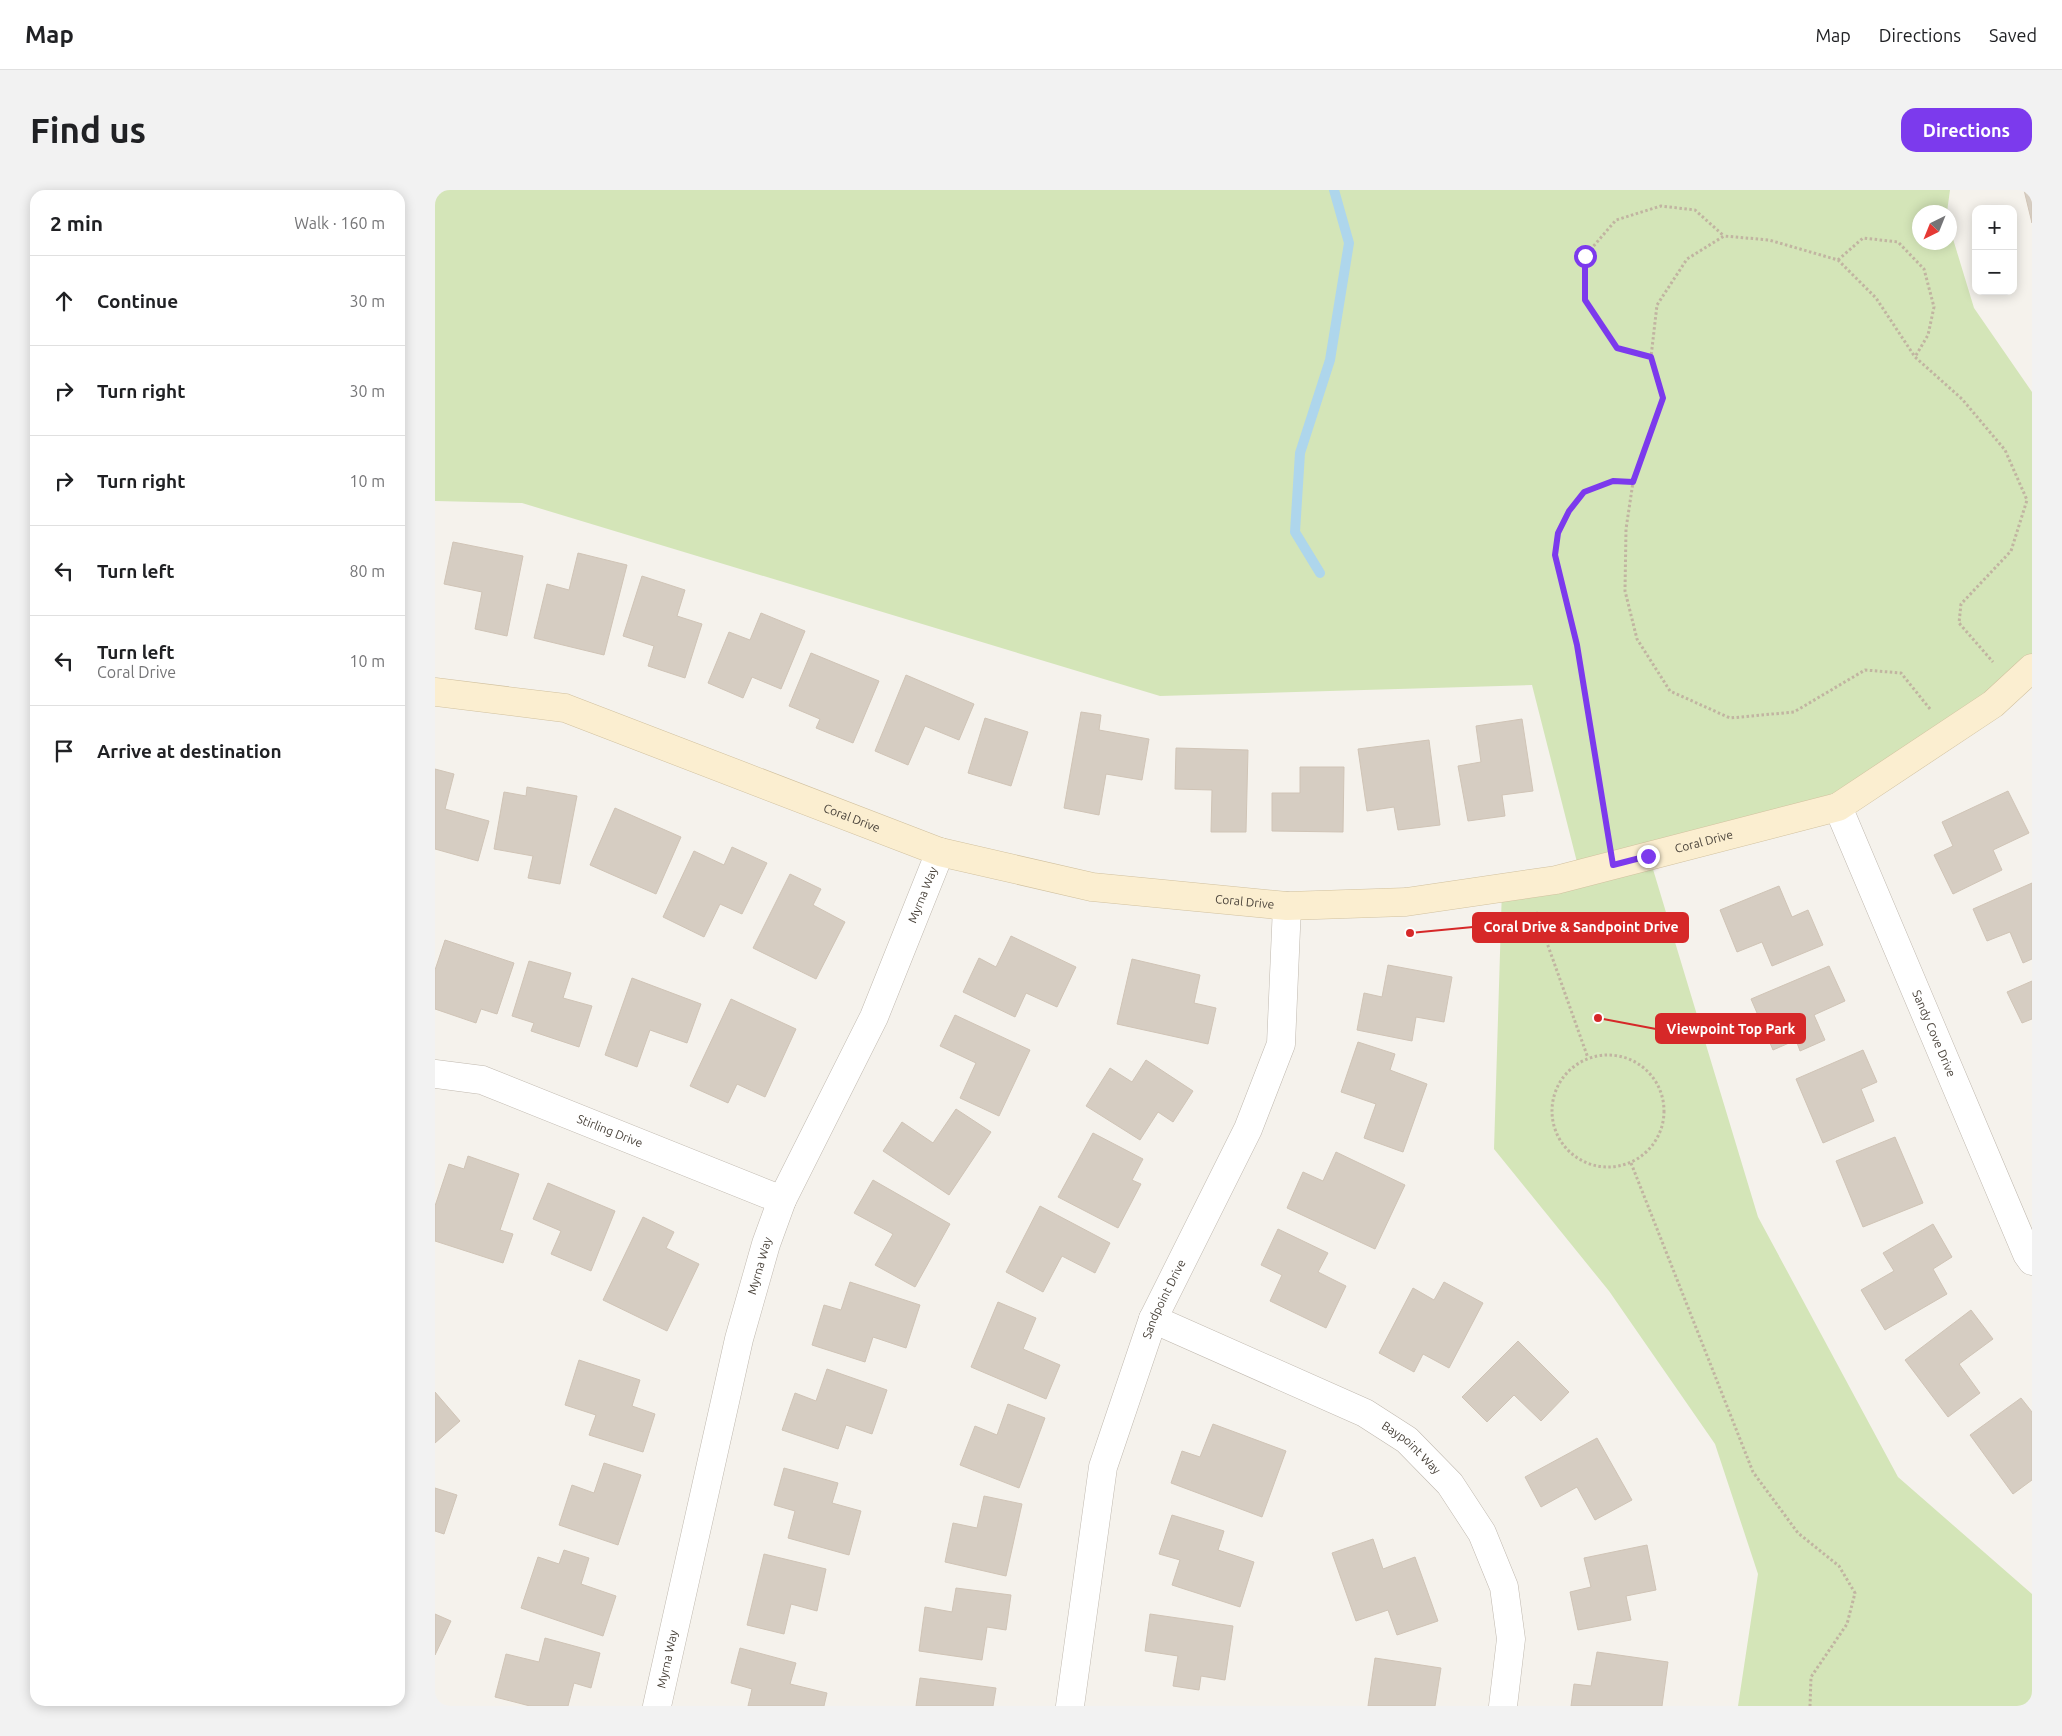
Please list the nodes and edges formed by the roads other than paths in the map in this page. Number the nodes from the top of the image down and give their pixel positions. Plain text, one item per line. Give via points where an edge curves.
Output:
1 (2022, 677) edge
2 (435, 692) edge
3 (1838, 807) junction
4 (940, 852) junction
5 (1287, 906) junction
6 (435, 1074) edge
7 (782, 1200) junction
8 (2032, 1261) edge
9 (1153, 1319) junction
10 (657, 1706) edge
11 (1070, 1706) edge
12 (1503, 1706) edge

1 - 3 street, Coral Drive via 1993,704
2 - 4 street, Coral Drive via 565,708
3 - 5 street, Coral Drive via 1556,880 1406,902
3 - 8 street, Sandy Cove Drive
4 - 5 street, Coral Drive via 1092,887
4 - 7 street, Myrna Way via 873,1017
5 - 9 street, Sandpoint Drive via 1281,1044 1248,1129
6 - 7 street, Stirling Drive via 482,1080
7 - 10 street, Myrna Way via 739,1339
9 - 11 street, Sandpoint Drive via 1103,1467
9 - 12 street, Baypoint Way via 1365,1413 1407,1440 1450,1484 1482,1533 1504,1587 1511,1638

